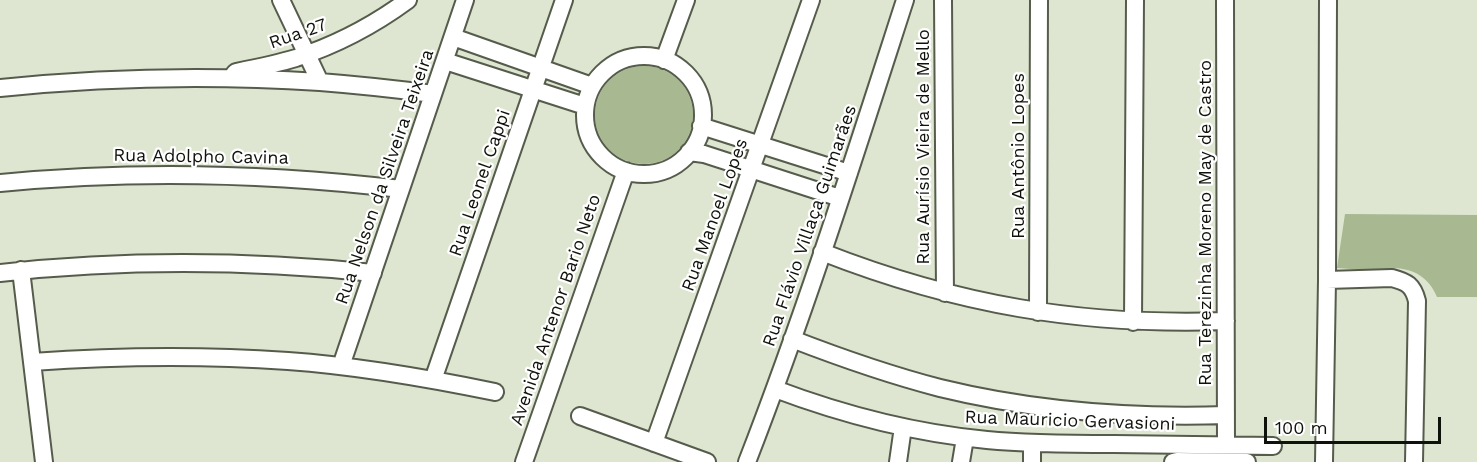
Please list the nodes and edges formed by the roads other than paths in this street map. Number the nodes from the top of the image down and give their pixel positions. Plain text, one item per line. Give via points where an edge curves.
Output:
1 (280, 0) edge
2 (408, 0) edge
3 (465, 0) edge
4 (564, 0) edge
5 (686, 0) edge
6 (812, 0) edge
7 (905, 0) edge
8 (943, 0) edge
9 (1039, 0) edge
10 (1135, 0) edge
11 (1225, 0) edge
12 (1328, 0) edge
13 (453, 37) junction
14 (306, 54) junction
15 (664, 60) junction
16 (445, 61) junction
17 (541, 68) junction
18 (228, 78) junction
19 (320, 82) junction
20 (592, 86) junction
21 (0, 88) edge
22 (533, 89) junction
23 (434, 94) junction
24 (585, 106) junction
25 (701, 126) junction
26 (760, 145) junction
27 (689, 152) junction
28 (752, 169) junction
29 (626, 171) junction
30 (849, 173) junction
31 (0, 183) edge
32 (401, 189) junction
33 (840, 198) junction
34 (822, 252) junction
35 (21, 270) junction
36 (0, 273) edge
37 (373, 273) junction
38 (1326, 280) junction
39 (945, 293) junction
40 (1038, 312) junction
41 (1226, 321) junction
42 (1133, 322) junction
43 (792, 339) junction
44 (32, 362) junction
45 (341, 366) junction
46 (433, 380) junction
47 (775, 389) junction
48 (495, 392) dead end
49 (1226, 415) junction
50 (580, 416) dead end
51 (903, 427) junction
52 (965, 438) junction
53 (654, 443) junction
54 (1226, 445) junction
55 (1273, 446) dead end
56 (44, 462) edge
57 (524, 462) edge
58 (707, 462) edge
59 (747, 462) edge
60 (898, 462) edge
61 (961, 462) edge
62 (1173, 462) edge
63 (1247, 462) edge
64 (1324, 462) edge
65 (1414, 462) edge

1 - 14 street
2 - 14 street, Rua 27 via 360,31
3 - 13 street, Rua Nelson da Silveira Teixeira
4 - 17 street, Rua Leonel Cappi
5 - 15 street
6 - 26 street, Rua Manoel Lopes
7 - 30 street, Rua Flávio Villaça Guimarães
8 - 39 street, Rua Aurísio Vieira de Mello
9 - 40 street, Rua Antônio Lopes
10 - 42 street
11 - 41 street, Rua Terezinha Moreno May de Castro
12 - 38 street
13 - 16 street, Rua Nelson da Silveira Teixeira
13 - 17 street
14 - 18 street, Rua 27 via 236,72
14 - 19 street
15 - 20 street via 644,56 623,59 605,70
15 - 25 street via 682,70 696,87 702,106
16 - 22 street
16 - 23 street, Rua Nelson da Silveira Teixeira
17 - 20 street
17 - 22 street, Rua Leonel Cappi
18 - 19 street
18 - 21 street via 91,80
19 - 23 street
20 - 24 street
22 - 24 street
22 - 46 street, Rua Leonel Cappi
23 - 32 street, Rua Nelson da Silveira Teixeira
24 - 29 street via 586,127 594,147
25 - 26 street
25 - 27 street
26 - 28 street, Rua Manoel Lopes
26 - 30 street
27 - 28 street
27 - 29 street via 674,165 656,172
28 - 33 street
28 - 53 street, Rua Manoel Lopes
29 - 57 street, Avenida Antenor Bario Neto
30 - 33 street, Rua Flávio Villaça Guimarães
31 - 32 street, Rua Adolpho Cavina via 193,174 297,178
32 - 37 street, Rua Nelson da Silveira Teixeira
33 - 34 street, Rua Flávio Villaça Guimarães
34 - 39 street
34 - 43 street, Rua Flávio Villaça Guimarães
35 - 36 street
35 - 37 street via 211,262
35 - 44 street
37 - 45 street, Rua Nelson da Silveira Teixeira
38 - 64 street
38 - 65 street via 1392,278 1409,284 1415,292
39 - 40 street
40 - 42 street
41 - 42 street
41 - 49 street, Rua Terezinha Moreno May de Castro
43 - 47 street, Rua Flávio Villaça Guimarães
43 - 49 street via 940,388 1019,403 1112,414
44 - 45 street via 186,356
44 - 56 street
45 - 46 street
46 - 48 street
47 - 51 street, Rua Mauricio Gervasioni via 834,410
47 - 59 street, Rua Flávio Villaça Guimarães
49 - 54 street, Rua Terezinha Moreno May de Castro
50 - 53 street
51 - 52 street, Rua Mauricio Gervasioni
51 - 60 street
52 - 54 street, Rua Mauricio Gervasioni via 1048,444
52 - 61 street
53 - 58 street
54 - 55 street, Rua Mauricio Gervasioni
62 - 63 street

